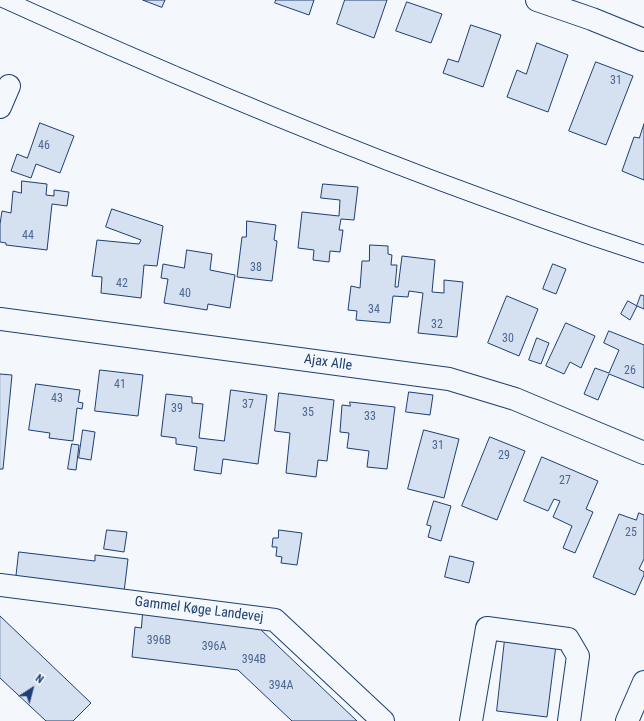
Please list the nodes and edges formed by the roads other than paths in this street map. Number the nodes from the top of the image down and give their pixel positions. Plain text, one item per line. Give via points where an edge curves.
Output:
1 (537, 0) edge
2 (644, 40) edge
3 (9, 86) dead end
4 (0, 107) edge
5 (0, 319) edge
6 (644, 453) edge
7 (0, 585) edge
8 (644, 682) edge
9 (635, 713) edge
10 (383, 721) edge
11 (471, 721) edge
12 (569, 721) edge

1 - 2 street
3 - 4 street
5 - 6 street, Ajax Alle via 448,380 515,399
7 - 10 street, Gammel Køge Landevej via 275,620
8 - 9 street
11 - 12 street via 487,628 568,639 578,656

